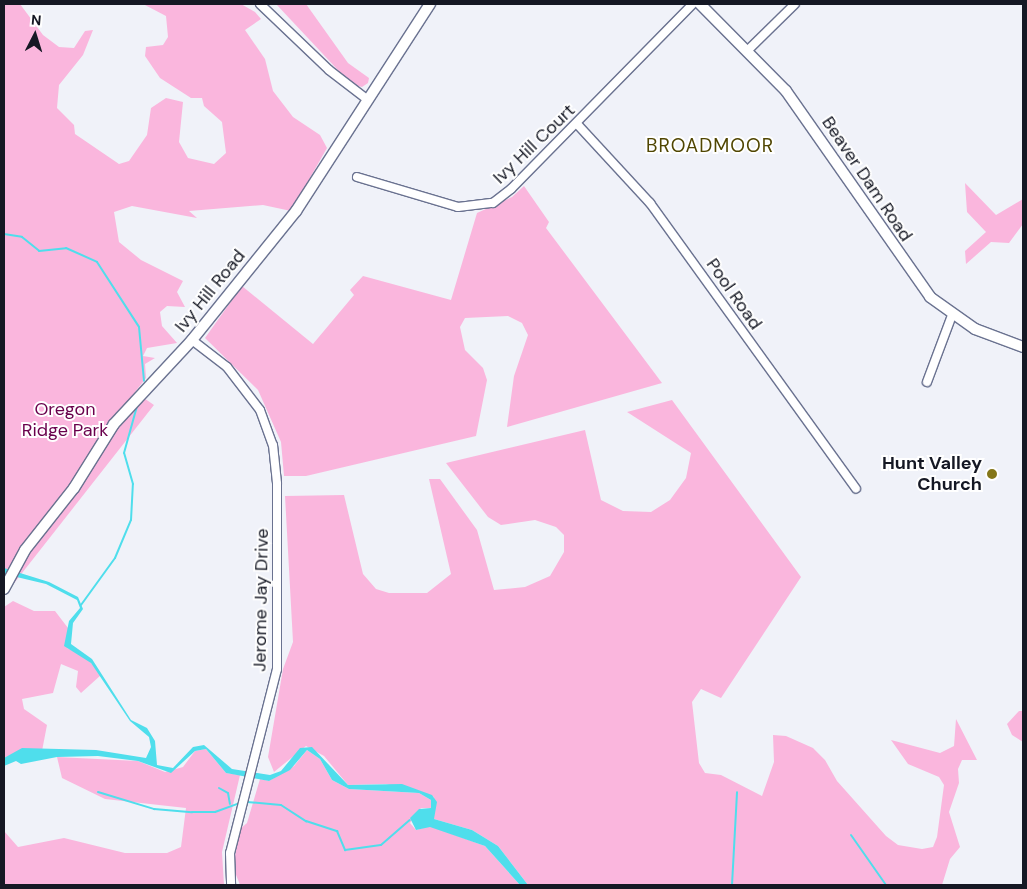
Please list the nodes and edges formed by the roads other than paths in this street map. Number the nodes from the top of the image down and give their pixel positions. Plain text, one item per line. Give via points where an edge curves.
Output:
1 (260, 4) edge
2 (430, 4) edge
3 (693, 4) edge
4 (700, 4) edge
5 (795, 4) edge
6 (749, 50) junction
7 (368, 100) junction
8 (577, 124) junction
9 (358, 177) dead end
10 (952, 315) junction
11 (192, 340) junction
12 (1023, 346) edge
13 (927, 382) dead end
14 (856, 489) dead end
15 (4, 589) edge
16 (231, 885) edge

1 - 7 street via 329,70
2 - 7 street, Ivy Hill Road
3 - 8 street, Ivy Hill Court
4 - 6 street, Beaver Dam Road
5 - 6 street
6 - 10 street, Beaver Dam Road via 829,147 920,286
7 - 11 street, Ivy Hill Road via 296,211
8 - 9 street, Ivy Hill Court via 511,189 482,206 444,204
8 - 14 street, Pool Road via 650,202
10 - 12 street, Beaver Dam Road via 991,336
10 - 13 street
11 - 15 street, Ivy Hill Road via 114,424
11 - 16 street, Jerome Jay Drive via 228,367 250,394 267,428 276,463 279,642 270,706 229,860

